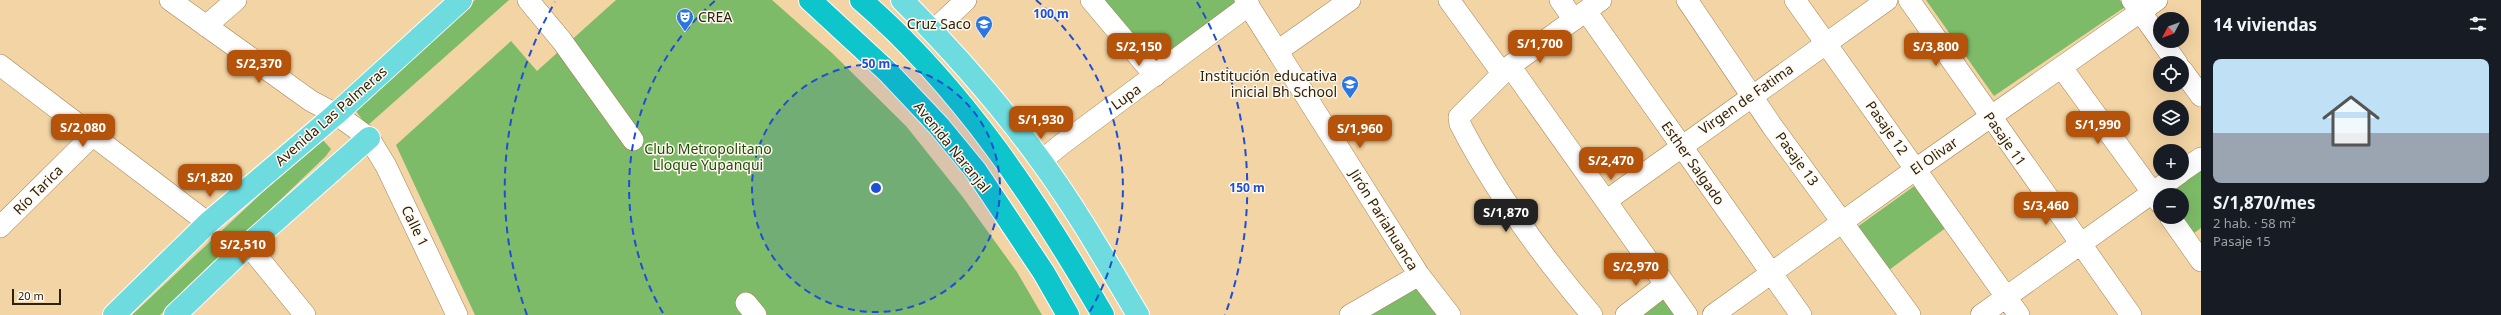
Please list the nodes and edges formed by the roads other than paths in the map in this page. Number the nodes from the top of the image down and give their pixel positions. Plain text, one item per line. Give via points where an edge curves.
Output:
1 (170, 0) edge
2 (236, 0) edge
3 (462, 0) edge
4 (528, 0) edge
5 (810, 0) edge
6 (861, 0) edge
7 (902, 0) edge
8 (966, 0) edge
9 (1091, 0) edge
10 (1350, 0) edge
11 (1449, 0) edge
12 (1560, 0) edge
13 (1687, 0) edge
14 (1796, 0) edge
15 (1887, 0) edge
16 (1909, 0) edge
17 (2157, 0) edge
18 (1247, 3) edge
19 (2136, 6) edge
20 (1587, 10) edge
21 (206, 26) junction
22 (2153, 29) edge
23 (933, 31) junction
24 (1826, 42) junction
25 (1279, 50) junction
26 (0, 65) edge
27 (2062, 68) junction
28 (1506, 69) junction
29 (1155, 76) junction
30 (2189, 80) edge
31 (1751, 95) junction
32 (2201, 96) edge
33 (336, 114) junction
34 (1989, 117) junction
35 (93, 135) junction
36 (369, 138) junction
37 (633, 140) dead end
38 (1681, 145) junction
39 (2201, 158) edge
40 (1041, 161) junction
41 (2189, 166) edge
42 (1916, 169) junction
43 (2173, 180) edge
44 (2165, 188) edge
45 (2153, 193) edge
46 (2153, 199) edge
47 (1606, 201) junction
48 (1843, 222) junction
49 (208, 223) junction
50 (2175, 224) edge
51 (0, 227) edge
52 (2080, 244) junction
53 (248, 245) junction
54 (2201, 261) edge
55 (1770, 273) junction
56 (1419, 275) junction
57 (1665, 285) junction
58 (2006, 297) junction
59 (114, 315) edge
60 (176, 315) edge
61 (305, 315) edge
62 (457, 315) edge
63 (1068, 315) edge
64 (1103, 315) edge
65 (1138, 315) edge
66 (1350, 315) edge
67 (1450, 315) edge
68 (1592, 315) edge
69 (1626, 315) edge
70 (1687, 315) edge
71 (1713, 315) edge
72 (1801, 315) edge
73 (1910, 315) edge
74 (1981, 315) edge
75 (2019, 315) edge
76 (2131, 315) edge

1 - 21 street
2 - 21 street
3 - 33 main road, Avenida Las Palmeras
4 - 37 street via 562,41
5 - 63 highway, Avenida Naranjal via 888,72 939,126 976,171 1044,273
6 - 64 highway via 912,50 963,106 999,152 1069,257
7 - 23 main road
8 - 23 street
9 - 29 street
10 - 25 street
11 - 28 street
12 - 20 street, Esther Salgado
13 - 31 street, Pasaje 13
14 - 24 street, Pasaje 12
15 - 24 street, Virgen de Fatima
16 - 34 street, Pasaje 11
17 - 19 street, El Olivar
18 - 25 street, Jirón Pariahuanca
18 - 29 street, Lupa
19 - 22 street
19 - 27 street, El Olivar
20 - 28 street
20 - 38 street, Esther Salgado
21 - 33 street via 311,101
23 - 40 main road via 984,89
24 - 31 street, Virgen de Fatima
24 - 42 street, Pasaje 12
25 - 56 street, Jirón Pariahuanca
26 - 35 street
27 - 34 street, El Olivar
27 - 45 street
28 - 47 street
28 - 68 street via 1464,111 1459,117 1460,124 1483,168 1525,232
29 - 40 street, Lupa
30 - 32 street
31 - 38 street, Virgen de Fatima
31 - 48 street, Pasaje 13
33 - 36 street
33 - 49 main road, Avenida Las Palmeras
34 - 42 street, El Olivar
34 - 52 street, Pasaje 11
35 - 49 street
35 - 51 street, Río Tarica
36 - 53 main road
36 - 62 street, Calle 1 via 386,166
38 - 47 street, Virgen de Fatima
38 - 55 street, Esther Salgado
39 - 41 street
40 - 65 main road via 1095,241
42 - 48 street, El Olivar
42 - 58 street, Pasaje 12
43 - 44 street
46 - 52 street
47 - 57 street
48 - 55 street, El Olivar
48 - 73 street, Pasaje 13
49 - 59 main road, Avenida Las Palmeras
50 - 54 street
52 - 58 street
52 - 76 street, Pasaje 11
53 - 60 main road
53 - 61 street
55 - 71 street, El Olivar
55 - 72 street, Esther Salgado
56 - 66 street
56 - 67 street, Jirón Pariahuanca
57 - 69 street
57 - 70 street
58 - 74 street
58 - 75 street, Pasaje 12

